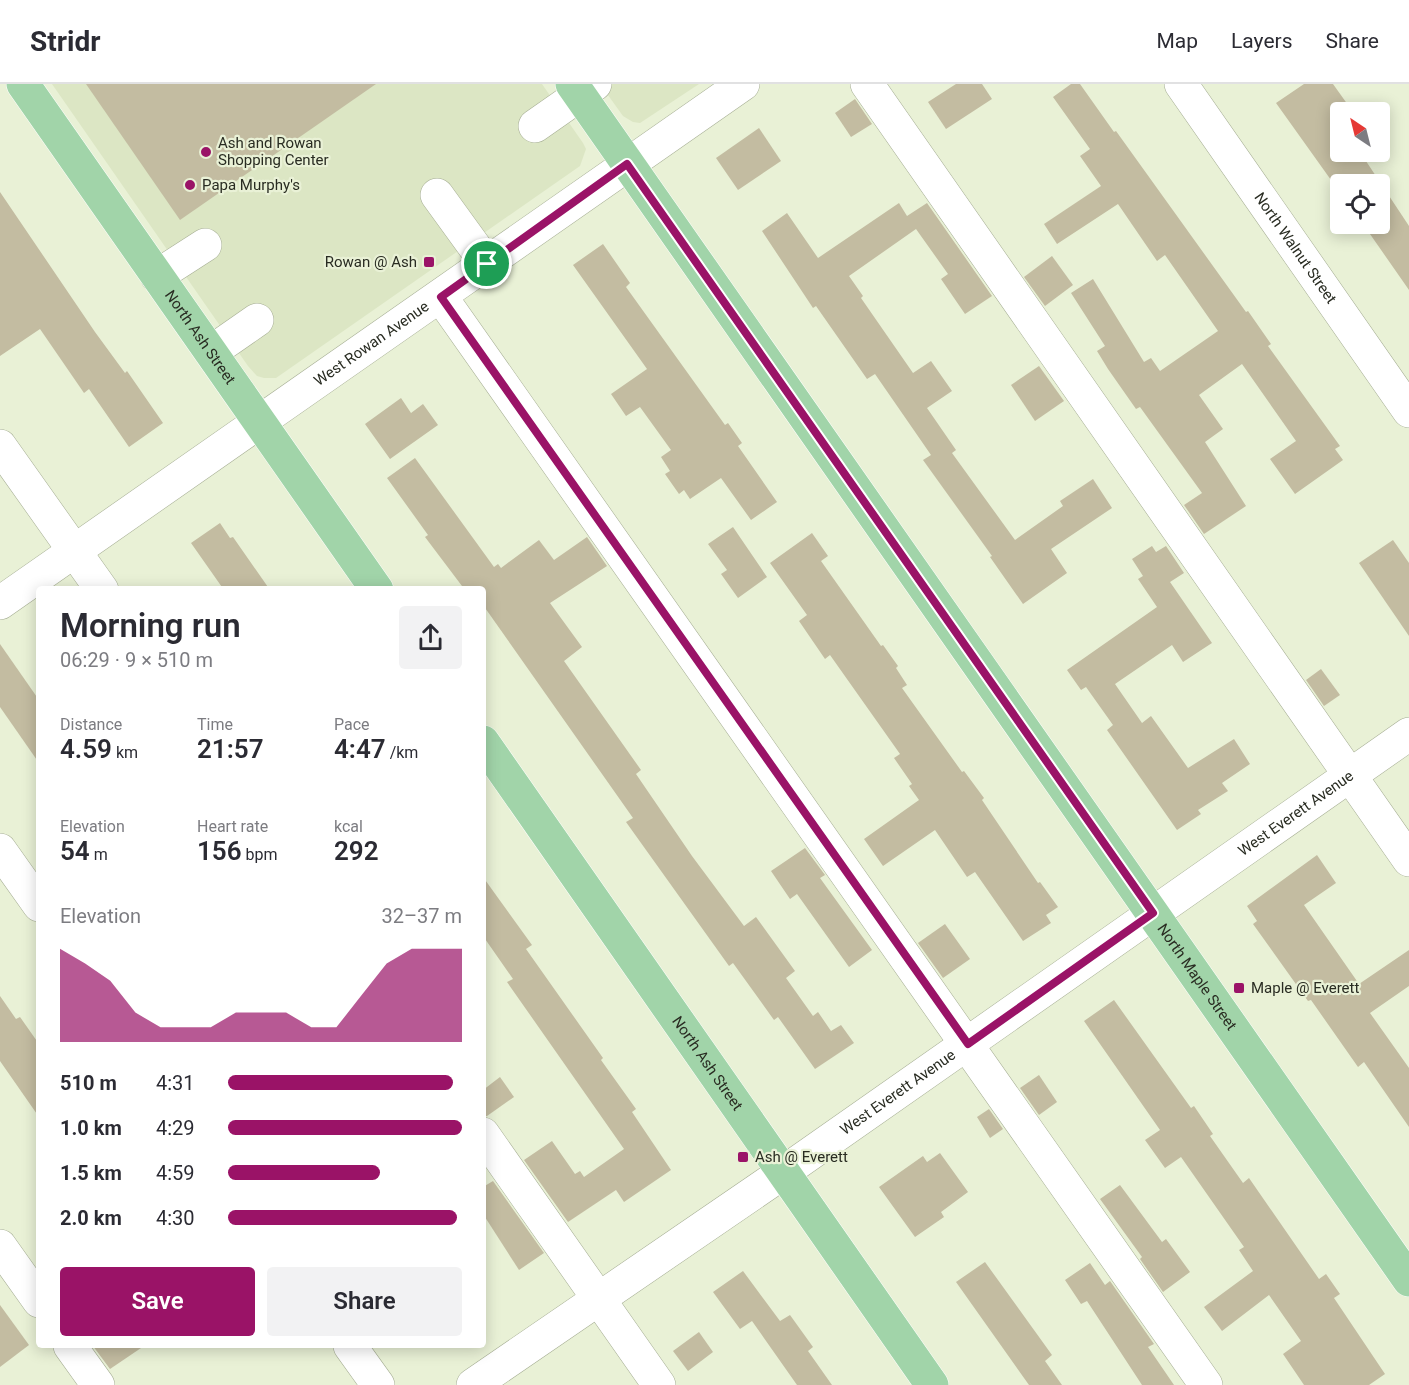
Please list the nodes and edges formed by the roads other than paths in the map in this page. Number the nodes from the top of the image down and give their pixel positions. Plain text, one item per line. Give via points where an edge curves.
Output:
1 (23, 84) edge
2 (743, 84) edge
3 (867, 84) edge
4 (1181, 84) edge
5 (582, 88) edge
6 (535, 126) dead end
7 (627, 164) junction
8 (437, 195) dead end
9 (205, 245) dead end
10 (487, 264) junction
11 (158, 276) junction
12 (441, 297) junction
13 (257, 320) dead end
14 (211, 352) junction
15 (1409, 411) edge
16 (260, 423) junction
17 (0, 446) edge
18 (75, 551) junction
19 (99, 586) edge
20 (374, 586) edge
21 (0, 603) edge
22 (1409, 734) edge
23 (486, 746) edge
24 (1350, 776) junction
25 (0, 850) edge
26 (1409, 860) edge
27 (36, 901) edge
28 (1153, 913) junction
29 (968, 1044) junction
30 (486, 1138) edge
31 (784, 1172) junction
32 (0, 1246) edge
33 (1409, 1280) edge
34 (36, 1297) edge
35 (598, 1299) junction
36 (71, 1348) edge
37 (351, 1348) edge
38 (98, 1385) edge
39 (378, 1385) edge
40 (473, 1385) edge
41 (659, 1385) edge
42 (932, 1385) edge
43 (1206, 1385) edge

1 - 11 main road, North Ash Street
2 - 7 street, West Rowan Avenue
3 - 24 street
4 - 15 street, North Walnut Street
5 - 6 street
5 - 7 main road, North Maple Street
7 - 10 street, West Rowan Avenue
7 - 28 main road, North Maple Street
8 - 10 street
9 - 11 street
10 - 12 street, West Rowan Avenue
11 - 14 main road, North Ash Street
12 - 16 street, West Rowan Avenue
12 - 29 street
13 - 14 street
14 - 16 main road, North Ash Street
16 - 18 street, West Rowan Avenue
16 - 20 main road, North Ash Street
17 - 18 street
18 - 19 street
18 - 21 street, West Rowan Avenue
22 - 24 street, West Everett Avenue
23 - 31 main road, North Ash Street
24 - 26 street
24 - 28 street, West Everett Avenue
25 - 27 street
28 - 29 street, West Everett Avenue
28 - 33 main road, North Maple Street
29 - 31 street, West Everett Avenue
29 - 43 street
30 - 35 street
31 - 35 street, West Everett Avenue
31 - 42 main road, North Ash Street
32 - 34 street
35 - 40 street, West Everett Avenue
35 - 41 street
36 - 38 street
37 - 39 street

